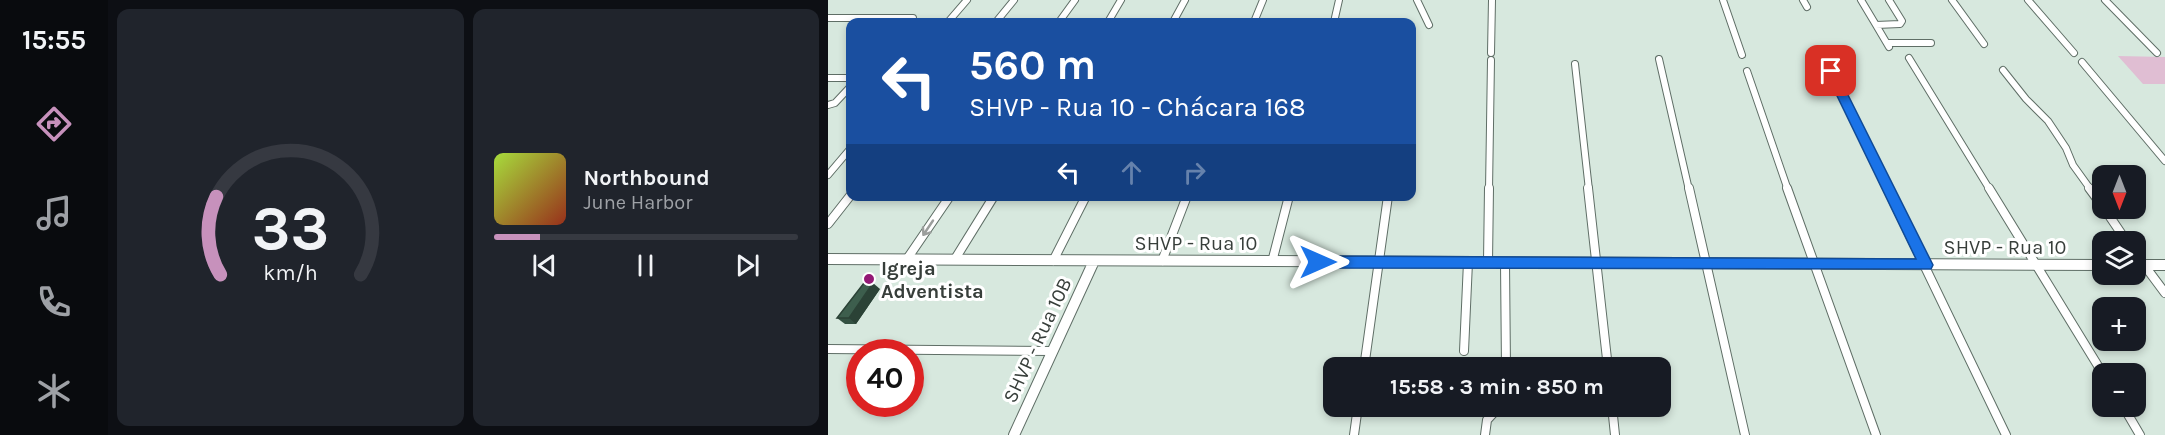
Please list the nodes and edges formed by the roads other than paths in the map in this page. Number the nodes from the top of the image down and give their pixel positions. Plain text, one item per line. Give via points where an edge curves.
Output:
1 (967, 0) edge
2 (1014, 0) edge
3 (1074, 0) edge
4 (1121, 0) edge
5 (1185, 0) edge
6 (1263, 0) edge
7 (1340, 0) edge
8 (1417, 0) edge
9 (1492, 0) edge
10 (1723, 0) edge
11 (1803, 0) edge
12 (1862, 0) edge
13 (1889, 0) edge
14 (1952, 0) edge
15 (2028, 0) edge
16 (2105, 0) edge
17 (1807, 7) dead end
18 (828, 18) edge
19 (913, 18) dead end
20 (951, 18) edge
21 (999, 18) edge
22 (1062, 18) edge
23 (1110, 18) edge
24 (1175, 18) edge
25 (1256, 18) edge
26 (1335, 18) edge
27 (1430, 25) dead end
28 (1876, 25) junction
29 (1931, 43) dead end
30 (1984, 44) dead end
31 (2074, 53) dead end
32 (2157, 53) dead end
33 (1742, 55) dead end
34 (1909, 58) dead end
35 (1659, 59) dead end
36 (2082, 62) dead end
37 (1575, 64) dead end
38 (2003, 70) dead end
39 (1831, 71) dead end
40 (1747, 72) dead end
41 (828, 78) edge
42 (846, 78) edge
43 (846, 91) edge
44 (830, 105) edge
45 (846, 154) edge
46 (2165, 161) edge
47 (828, 175) edge
48 (2092, 192) edge
49 (846, 201) edge
50 (947, 201) edge
51 (991, 201) edge
52 (1083, 201) edge
53 (1185, 201) edge
54 (1288, 201) edge
55 (1387, 201) edge
56 (828, 224) edge
57 (828, 260) edge
58 (907, 260) junction
59 (955, 260) junction
60 (1053, 261) junction
61 (1094, 261) junction
62 (1162, 261) junction
63 (1272, 262) junction
64 (1379, 262) junction
65 (1468, 262) junction
66 (1488, 262) junction
67 (1505, 263) junction
68 (1596, 263) junction
69 (1707, 264) junction
70 (1813, 264) junction
71 (1926, 265) junction
72 (2036, 265) junction
73 (2092, 265) edge
74 (2146, 265) edge
75 (2165, 265) edge
76 (2146, 272) edge
77 (2165, 293) edge
78 (828, 349) edge
79 (1052, 351) junction
80 (1464, 351) dead end
81 (1366, 357) edge
82 (1506, 357) edge
83 (1607, 357) edge
84 (2096, 363) edge
85 (1356, 417) edge
86 (1490, 417) edge
87 (1613, 417) edge
88 (2129, 417) edge
89 (1014, 435) edge
90 (1354, 435) edge
91 (1485, 435) edge
92 (1615, 435) edge
93 (1745, 435) edge
94 (1876, 435) edge
95 (2006, 435) edge
96 (2140, 435) edge

1 - 20 street
2 - 21 street
3 - 22 street
4 - 23 street
5 - 24 street
6 - 25 street
7 - 26 street
8 - 27 street
9 - 66 street
10 - 33 street
11 - 17 street
12 - 28 street
13 - 28 street via 1902,24
14 - 30 street
15 - 31 street
16 - 32 street
18 - 19 street
28 - 29 street via 1889,46
34 - 72 street
35 - 69 street
36 - 46 street
37 - 68 street
38 - 48 street via 2048,121
39 - 71 street
40 - 70 street
41 - 42 street
43 - 44 street
45 - 47 street
49 - 56 street
50 -> 58 street
51 - 59 street
52 - 60 street
53 - 62 street
54 - 63 street
55 - 64 street
57 - 58 street, SHVP - Rua 10
58 - 59 street, SHVP - Rua 10
59 - 60 street, SHVP - Rua 10
60 - 61 street, SHVP - Rua 10
61 - 62 street, SHVP - Rua 10
61 - 79 street, SHVP - Rua 10B
62 - 63 street, SHVP - Rua 10
63 - 64 street, SHVP - Rua 10
64 - 65 street, SHVP - Rua 10
64 - 81 street
65 - 66 street, SHVP - Rua 10
65 - 80 street
66 - 67 street, SHVP - Rua 10
67 - 68 street, SHVP - Rua 10
67 - 82 street
68 - 69 street, SHVP - Rua 10
68 - 83 street
69 - 70 street, SHVP - Rua 10
69 - 93 street
70 - 71 street, SHVP - Rua 10
70 - 94 street
71 - 72 street, SHVP - Rua 10
71 - 95 street
72 - 73 street, SHVP - Rua 10
72 - 84 street
74 - 75 street
76 - 77 street
78 - 79 street
79 - 89 street, SHVP - Rua 10B
85 - 90 street
86 - 91 street
87 - 92 street
88 - 96 street

